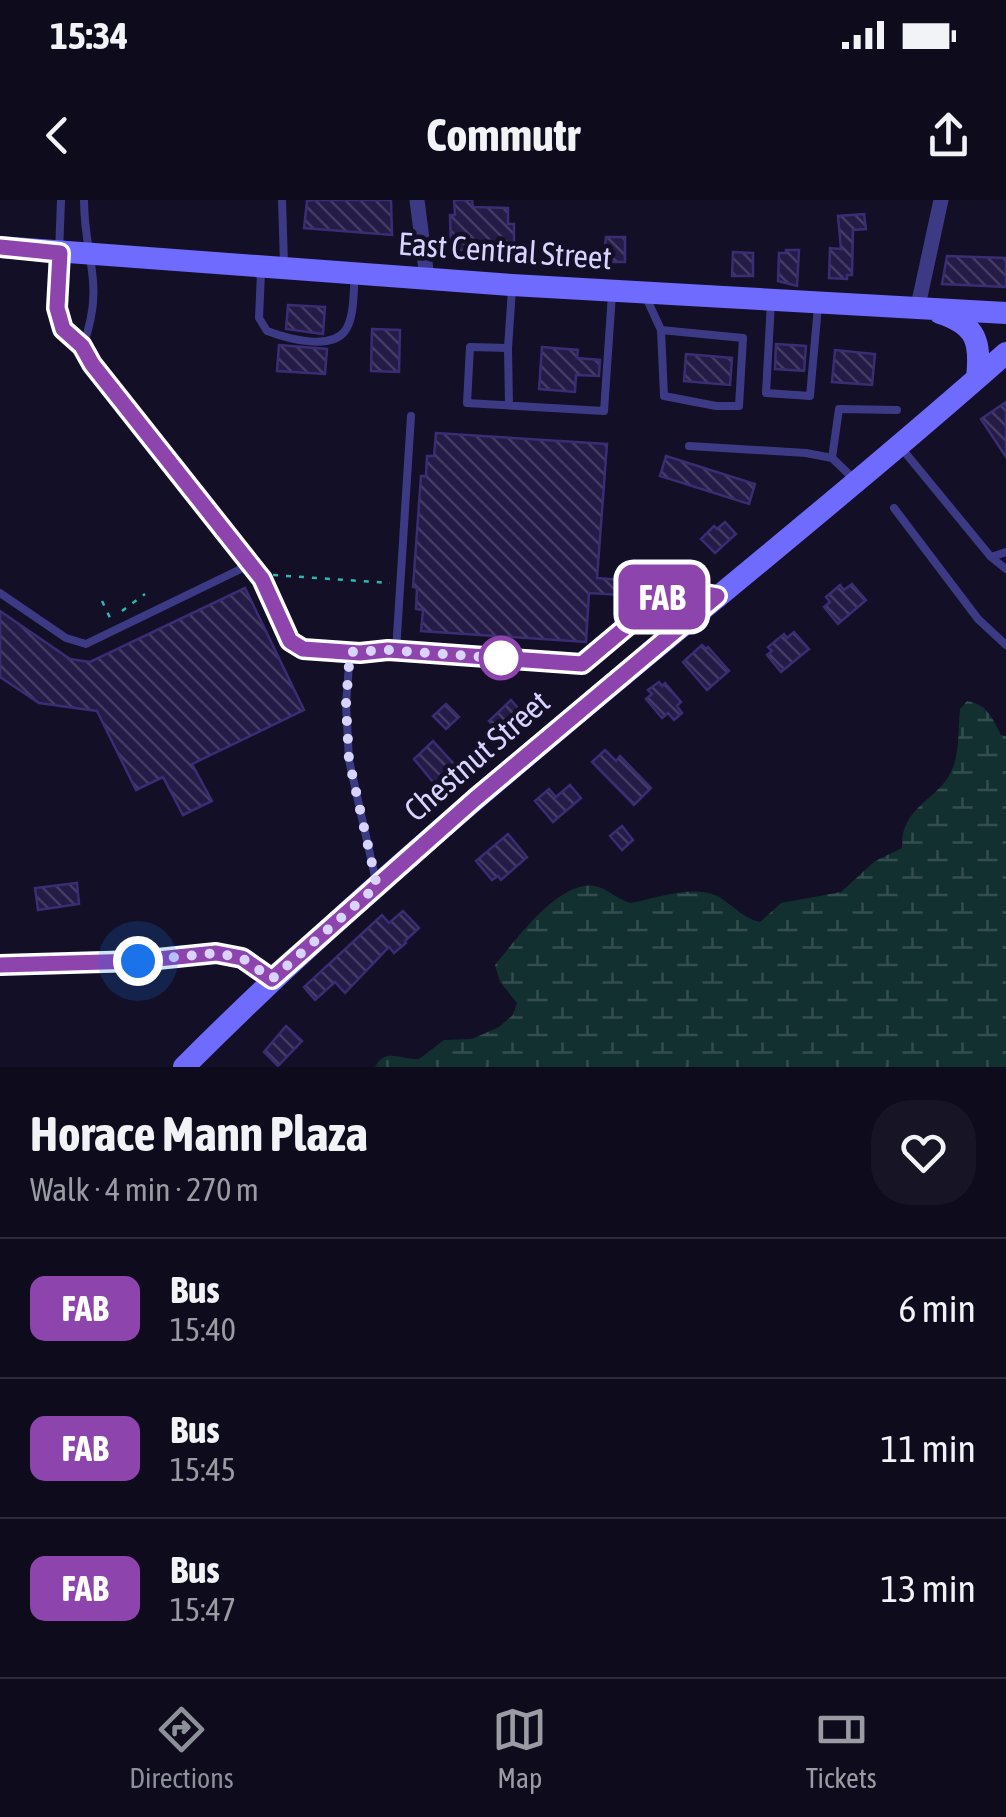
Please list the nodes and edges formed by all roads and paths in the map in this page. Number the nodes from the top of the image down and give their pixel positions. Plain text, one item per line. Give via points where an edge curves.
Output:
1 (61, 200) edge
2 (84, 200) edge
3 (282, 200) edge
4 (416, 200) edge
5 (942, 200) edge
6 (0, 247) edge
7 (60, 253) junction
8 (92, 255) junction
9 (273, 268) junction
10 (355, 274) junction
11 (427, 278) junction
12 (512, 284) junction
13 (612, 291) junction
14 (644, 293) junction
15 (772, 299) junction
16 (819, 301) junction
17 (918, 306) junction
18 (1006, 313) edge
19 (661, 330) junction
20 (82, 346) junction
21 (508, 348) junction
22 (1006, 353) edge
23 (978, 378) junction
24 (508, 405) junction
25 (897, 410) dead end
26 (411, 416) dead end
27 (898, 444) junction
28 (690, 446) dead end
29 (832, 458) junction
30 (855, 480) junction
31 (894, 508) dead end
32 (1006, 552) edge
33 (991, 557) junction
34 (251, 564) junction
35 (1006, 568) edge
36 (262, 579) junction
37 (398, 586) junction
38 (0, 593) edge
39 (145, 594) dead end
40 (717, 596) junction
41 (102, 601) dead end
42 (111, 620) junction
43 (116, 630) junction
44 (1006, 645) edge
45 (396, 651) junction
46 (350, 652) junction
47 (377, 886) junction
48 (0, 965) edge
49 (272, 979) junction
50 (184, 1067) edge

1 - 7 lane
2 - 8 lane
3 - 9 lane
4 - 11 street
5 - 17 street
6 - 7 main road, East Central Street
7 - 8 main road, East Central Street
7 - 20 lane via 57,308 63,329
8 - 9 main road, East Central Street
8 - 20 lane via 92,319
9 - 10 main road, East Central Street
9 - 10 lane via 260,318 267,331 288,338 332,340 345,332
10 - 11 main road, East Central Street
11 - 12 main road, East Central Street
12 - 13 main road, East Central Street
12 - 21 lane
13 - 14 main road, East Central Street
13 - 24 lane via 604,411
14 - 15 main road, East Central Street
14 - 19 lane
15 - 16 main road, East Central Street
15 - 16 lane via 766,393 810,396
16 - 17 main road, East Central Street
17 - 18 main road, East Central Street
17 - 23 main road via 960,320 974,334
19 - 19 lane via 664,396 738,406 743,338
20 - 34 lane
21 - 24 lane
21 - 24 lane via 470,347 467,402
22 - 23 main road, Chestnut Street
23 - 27 main road, Chestnut Street
25 - 29 lane via 839,408
26 - 37 lane
27 - 30 main road, Chestnut Street
27 - 33 lane
28 - 29 lane
29 - 30 lane
30 - 40 main road, Chestnut Street
31 - 44 lane via 978,619
32 - 33 lane
33 - 35 lane
34 - 36 lane
34 - 43 lane
36 - 37 path via 275,574
36 - 46 lane via 290,641 303,649
37 - 45 lane
38 - 43 lane via 75,643
39 - 42 path
40 - 45 lane via 669,591 582,664
40 - 47 main road, Chestnut Street
41 - 42 path
42 - 43 path
45 - 46 lane
46 - 47 lane via 349,760
47 - 49 main road, Chestnut Street
48 - 49 street via 216,953 242,958
49 - 50 main road, Chestnut Street

